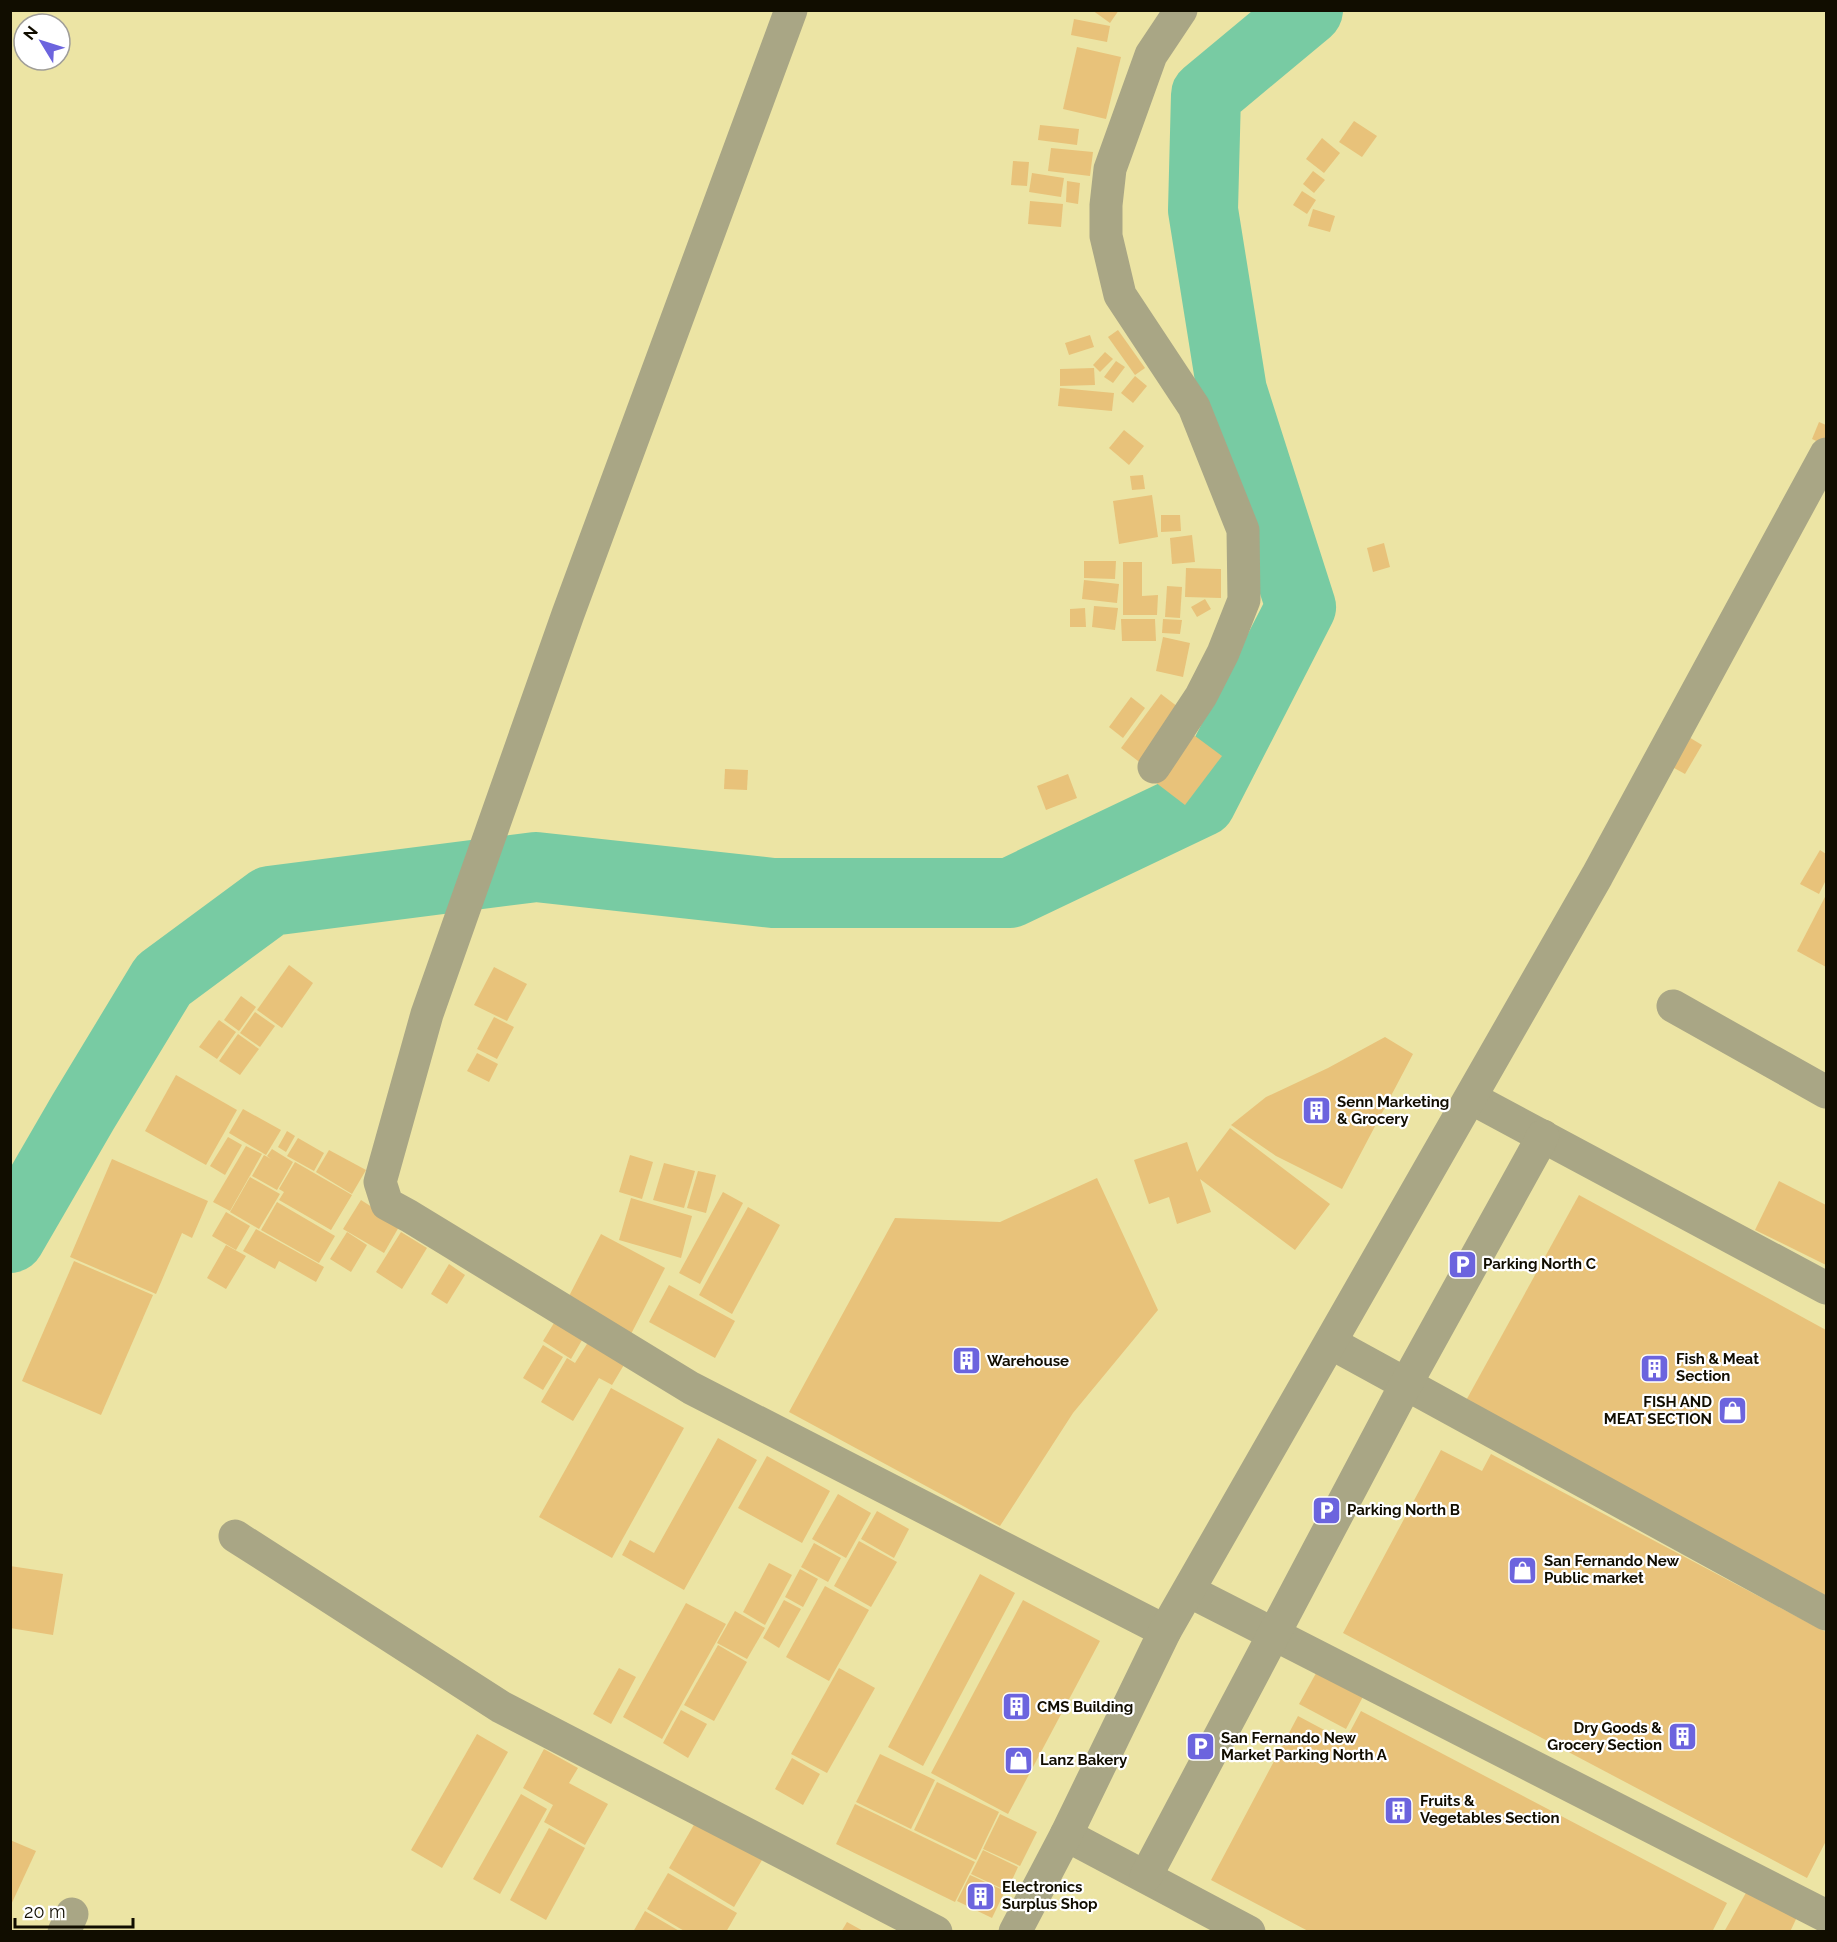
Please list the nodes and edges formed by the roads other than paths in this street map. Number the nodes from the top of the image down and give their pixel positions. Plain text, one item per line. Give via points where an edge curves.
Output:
1 (791, 10) edge
2 (1181, 10) edge
3 (1827, 454) edge
4 (1154, 767) dead end
5 (1673, 1006) dead end
6 (1827, 1092) edge
7 (1471, 1098) junction
8 (1543, 1136) junction
9 (1827, 1288) edge
10 (1331, 1343) junction
11 (1406, 1384) junction
12 (235, 1536) dead end
13 (1189, 1591) junction
14 (1827, 1614) edge
15 (1165, 1632) junction
16 (1274, 1635) junction
17 (1066, 1835) junction
18 (1146, 1876) junction
19 (1821, 1916) edge
20 (936, 1932) edge
21 (1015, 1932) edge
22 (1249, 1932) edge

1 - 15 street via 427,1014 380,1182 387,1204 692,1388
2 - 4 street via 1151,55 1110,169 1106,236 1120,295 1194,407 1244,530 1244,600 1201,696
3 - 7 street
5 - 6 street
7 - 8 street
7 - 10 street
8 - 9 street
8 - 11 street
10 - 11 street
10 - 13 street
11 - 14 street
11 - 16 street
12 - 20 street via 501,1707
13 - 15 street
13 - 16 street
15 - 17 street
16 - 18 street
16 - 19 street
17 - 18 street
17 - 21 street
18 - 22 street

